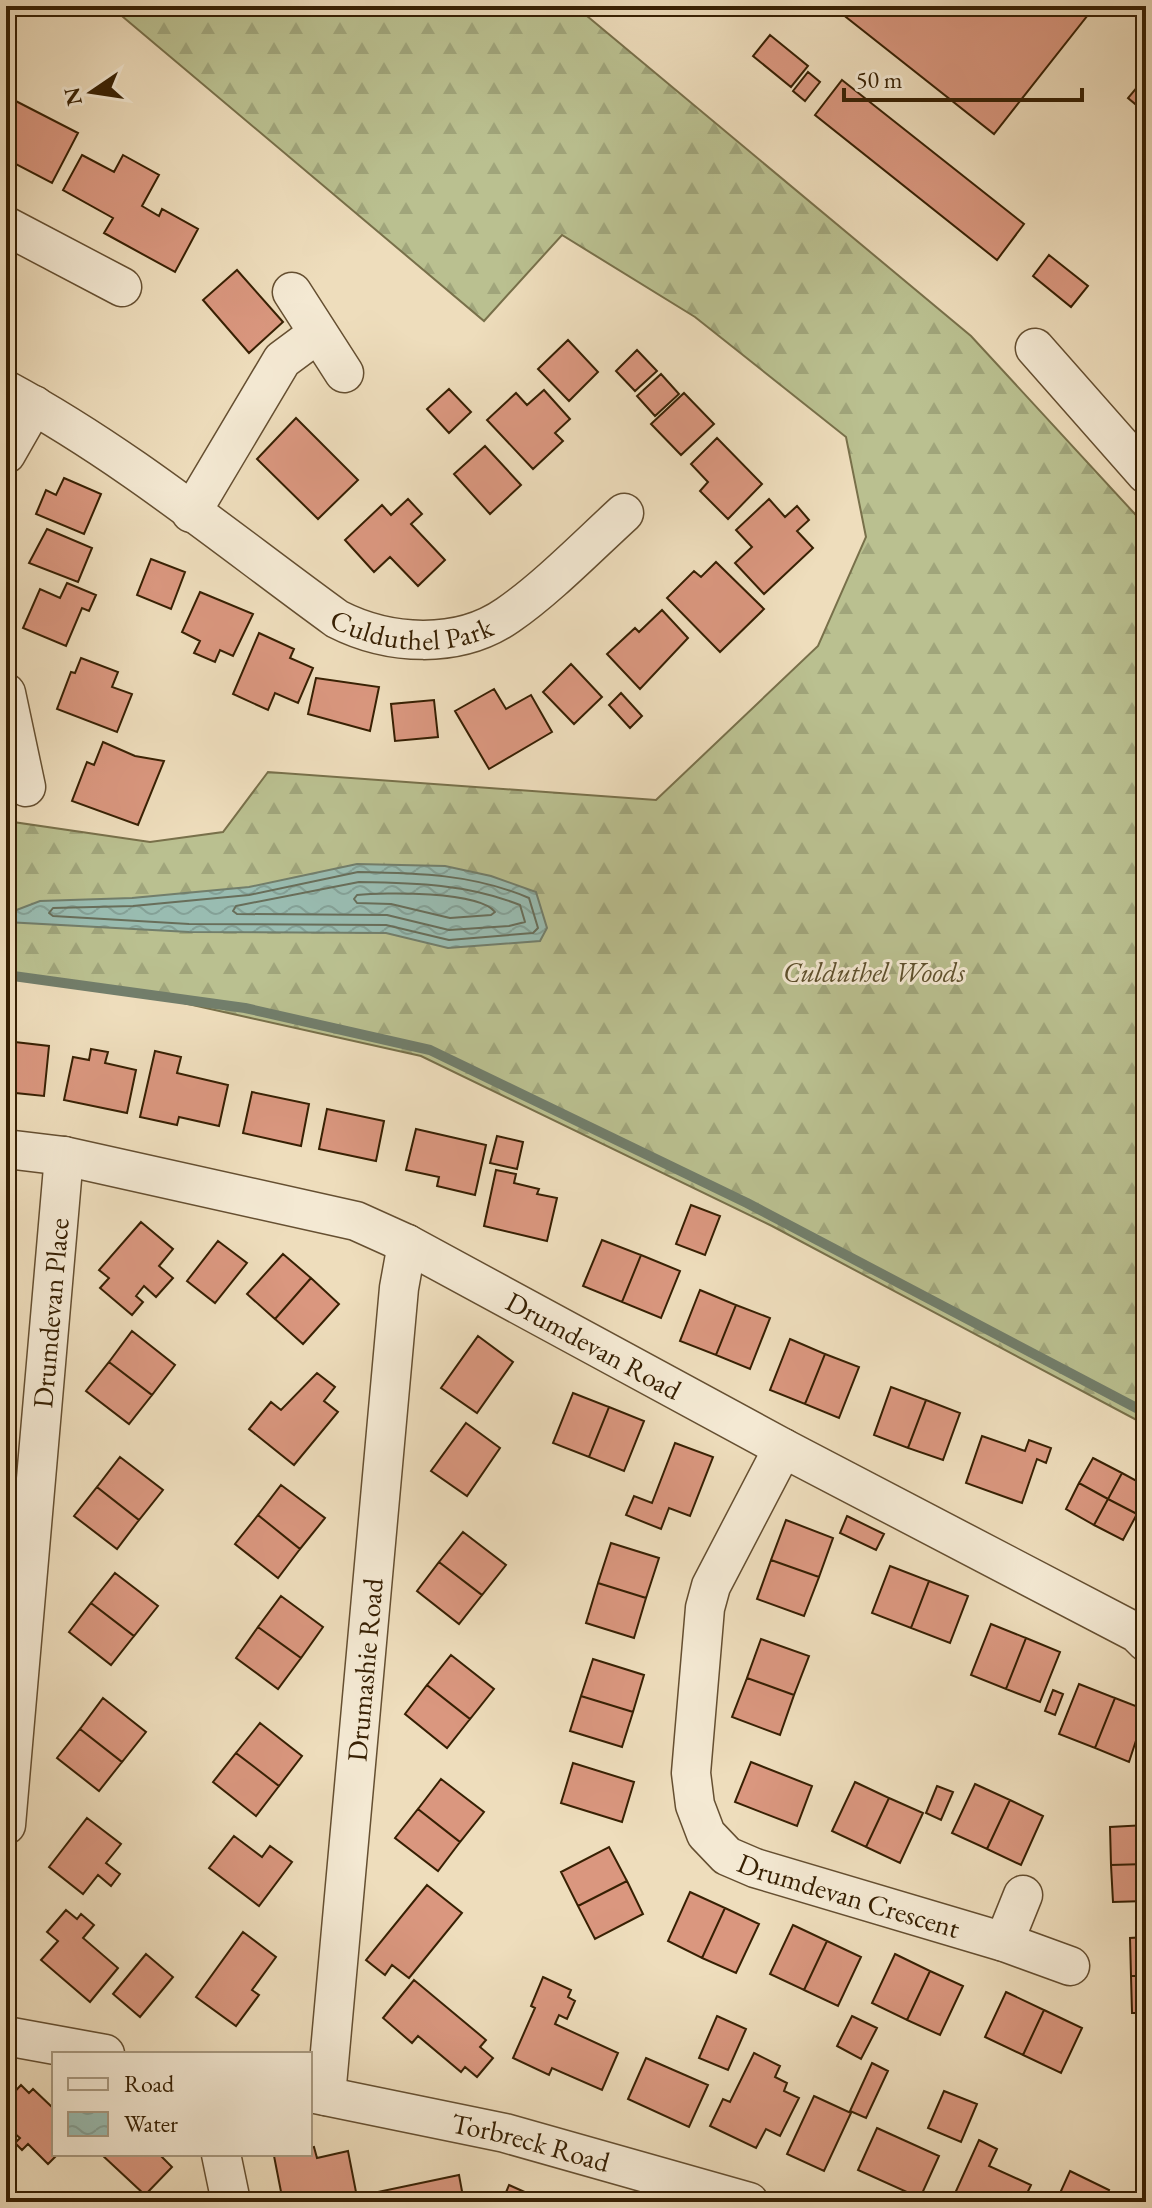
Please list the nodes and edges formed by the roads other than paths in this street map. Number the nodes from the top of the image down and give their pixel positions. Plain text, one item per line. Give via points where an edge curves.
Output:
1 (6, 226) edge
2 (122, 287) dead end
3 (292, 292) dead end
4 (317, 334) junction
5 (1035, 348) dead end
6 (344, 373) dead end
7 (20, 398) edge
8 (6, 454) edge
9 (1146, 474) edge
10 (191, 513) junction
11 (624, 513) dead end
12 (6, 693) edge
13 (26, 787) dead end
14 (6, 1149) edge
15 (64, 1156) junction
16 (407, 1244) junction
17 (783, 1448) junction
18 (21, 1466) edge
19 (1146, 1642) edge
20 (9, 1747) edge
21 (6, 1825) edge
22 (1023, 1895) dead end
23 (1004, 1942) junction
24 (1070, 1966) dead end
25 (6, 2036) edge
26 (94, 2052) edge
27 (318, 2095) edge
28 (221, 2156) edge
29 (231, 2202) edge
30 (749, 2202) edge

1 - 2 street
3 - 4 street
4 - 6 street
4 - 10 street via 282,360
5 - 9 street
7 - 8 street, Culduthel Park
7 - 10 street, Culduthel Park via 143,473
10 - 11 street, Culduthel Park via 337,619 362,632 430,641 507,616
12 - 13 street
14 - 15 street, Drumdevan Road
15 - 16 street, Drumdevan Road via 356,1221
15 - 18 street, Drumdevan Place
16 - 17 street, Drumdevan Road
16 - 27 street, Drumashie Road
17 - 19 street, Drumdevan Road
17 - 23 street, Drumdevan Crescent via 722,1561 705,1608 691,1773 706,1834 727,1856 755,1868
18 - 20 street, Drumdevan Place
20 - 21 street, Drumdevan Place
22 - 23 street
23 - 24 street, Drumdevan Crescent
25 - 26 street
27 - 30 street, Torbreck Road via 505,2133
28 - 29 street

